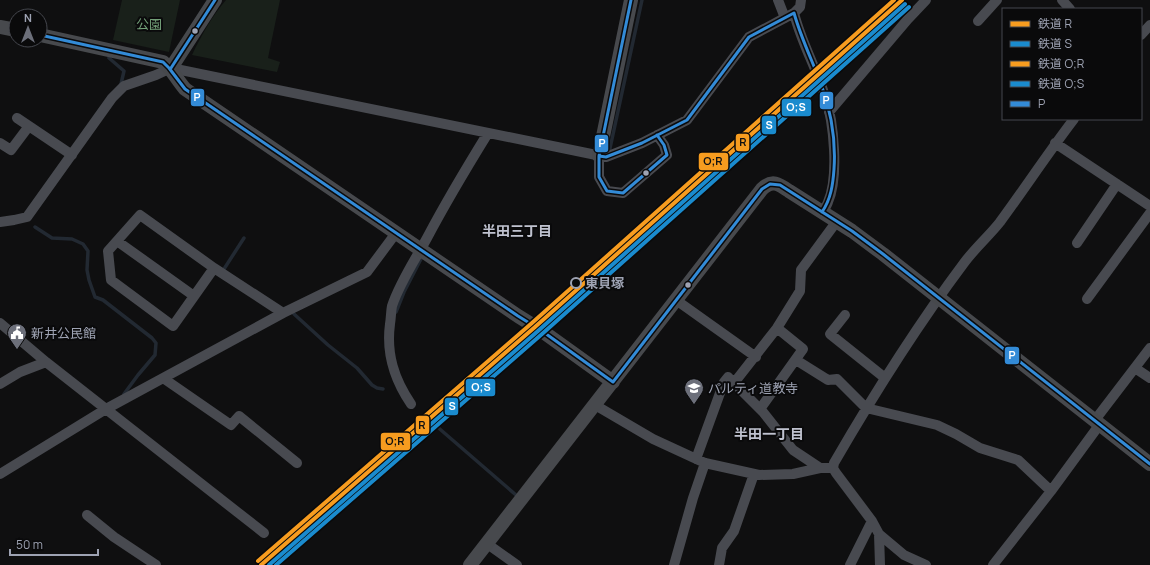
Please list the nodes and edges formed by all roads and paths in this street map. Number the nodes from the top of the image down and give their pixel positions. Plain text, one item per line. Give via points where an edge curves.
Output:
1 (215, 0) edge
2 (631, 0) edge
3 (778, 0) edge
4 (801, 0) edge
5 (926, 0) edge
6 (997, 0) edge
7 (1062, 0) edge
8 (1069, 8) edge
9 (794, 12) junction
10 (785, 18) junction
11 (978, 21) dead end
12 (1150, 24) edge
13 (1142, 34) edge
14 (48, 37) edge
15 (171, 68) junction
16 (829, 112) junction
17 (17, 118) dead end
18 (1073, 120) edge
19 (29, 126) junction
20 (488, 132) junction
21 (657, 136) junction
22 (0, 142) edge
23 (1056, 144) junction
24 (72, 155) junction
25 (598, 156) junction
26 (1117, 184) junction
27 (1150, 206) edge
28 (822, 212) junction
29 (1150, 213) edge
30 (837, 221) junction
31 (0, 222) edge
32 (396, 233) junction
33 (117, 241) junction
34 (1077, 243) dead end
35 (421, 250) junction
36 (214, 268) junction
37 (194, 296) junction
38 (938, 298) junction
39 (1087, 299) dead end
40 (676, 300) junction
41 (283, 313) junction
42 (845, 315) dead end
43 (0, 323) edge
44 (777, 328) junction
45 (1150, 348) edge
46 (756, 357) junction
47 (796, 360) junction
48 (46, 362) junction
49 (1135, 368) junction
50 (163, 378) junction
51 (885, 378) junction
52 (1150, 378) edge
53 (613, 382) junction
54 (734, 383) junction
55 (0, 384) edge
56 (411, 404) dead end
57 (596, 404) junction
58 (866, 408) junction
59 (106, 409) junction
60 (760, 409) junction
61 (1098, 422) junction
62 (700, 461) junction
63 (297, 463) dead end
64 (1150, 464) edge
65 (820, 468) junction
66 (833, 468) junction
67 (0, 474) edge
68 (754, 474) junction
69 (1051, 491) junction
70 (87, 515) dead end
71 (872, 521) junction
72 (264, 533) dead end
73 (879, 534) junction
74 (486, 543) junction
75 (902, 560) edge
76 (149, 563) edge
77 (470, 565) edge
78 (517, 565) edge
79 (674, 565) edge
80 (719, 565) edge
81 (850, 565) edge
82 (880, 565) edge
83 (926, 565) edge
84 (993, 565) edge

1 - 15 street
2 - 25 street
3 - 10 street
4 - 9 street via 800,7
5 - 16 street
6 - 11 street
7 - 8 street
9 - 10 street
9 - 16 street via 798,30 826,97
10 - 21 street via 749,38 687,120
12 - 13 street
14 - 15 street via 163,62
15 - 20 street
15 - 24 street via 156,76 124,86 112,98
15 - 32 street via 185,89
16 - 28 street via 834,167 832,188
17 - 19 street
18 - 23 street
19 - 22 street via 11,150
19 - 24 street
20 - 25 street
20 - 35 street
21 - 25 street via 606,157
21 - 25 street via 664,145 667,155 623,193 607,191 599,177
23 - 26 street
23 - 38 street via 999,222 965,261
24 - 31 street via 28,216
26 - 27 street
26 - 34 street
28 - 30 street
28 - 40 street via 780,185 767,184
29 - 39 street
30 - 38 street
30 - 44 street via 801,270 800,290
32 - 35 street
32 - 41 street via 367,272
33 - 36 street via 140,215
33 - 37 street
33 - 37 street via 108,251 111,280 173,326
35 - 53 street
35 - 56 street via 399,289 392,307 389,332 393,371
36 - 37 street
36 - 41 street
38 - 51 street
38 - 61 street
40 - 46 street
40 - 53 street
41 - 50 street
42 - 51 street via 830,334
43 - 48 street
44 - 46 street
44 - 47 street via 803,349
45 - 49 street
46 - 54 street
47 - 58 street via 828,380 837,379
47 - 60 street
48 - 55 street via 20,372
48 - 59 street
49 - 52 street
49 - 61 street
50 - 59 street
50 - 63 street via 231,425 239,416
51 - 58 street
53 - 57 street
54 - 60 street
54 - 62 street via 728,377 724,382
57 - 62 street via 653,439
57 - 74 street
58 - 66 street
58 - 69 street via 938,425 980,448 1018,460
59 - 67 street
59 - 72 street
60 - 65 street via 793,450
61 - 64 street
61 - 69 street
62 - 68 street
62 - 79 street via 693,498
65 - 66 street
65 - 68 street via 794,474
66 - 71 street
68 - 80 street via 734,531 722,548
69 - 84 street
70 - 76 street
71 - 73 street
71 - 81 street
73 - 75 street
73 - 82 street
74 - 77 street
74 - 78 street
75 - 83 street

